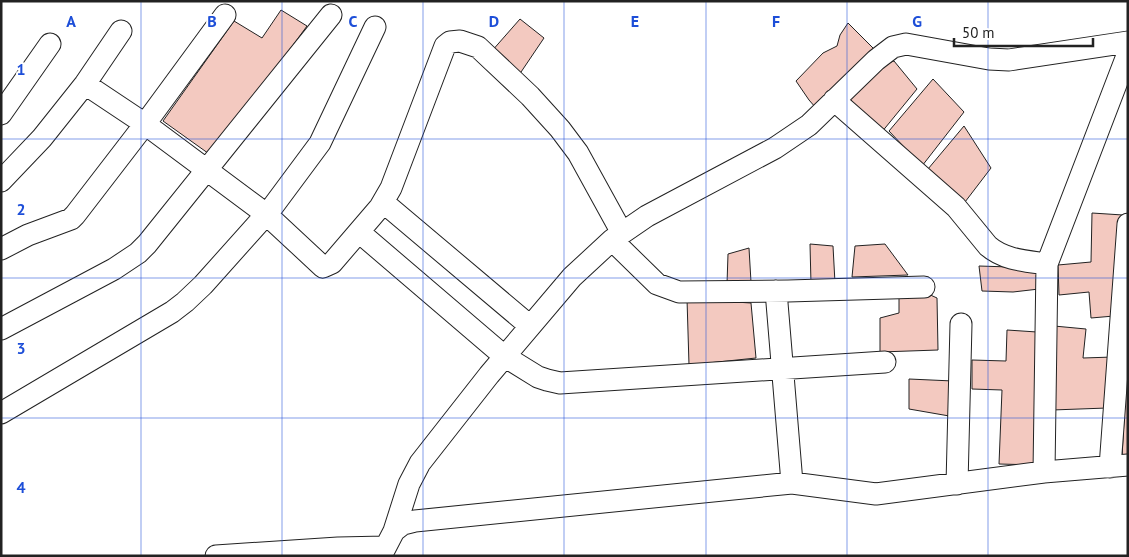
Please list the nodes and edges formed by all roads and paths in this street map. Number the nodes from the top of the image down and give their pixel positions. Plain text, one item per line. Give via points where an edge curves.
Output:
1 (225, 15) dead end
2 (331, 15) dead end
3 (375, 27) dead end
4 (121, 31) dead end
5 (1128, 42) edge
6 (50, 44) dead end
7 (1128, 52) edge
8 (85, 84) junction
9 (834, 100) junction
10 (5, 103) edge
11 (145, 124) junction
12 (207, 170) junction
13 (1, 181) edge
14 (383, 202) junction
15 (266, 214) junction
16 (1128, 224) edge
17 (359, 232) junction
18 (617, 236) junction
19 (1, 249) edge
20 (1047, 264) junction
21 (924, 286) dead end
22 (776, 291) junction
23 (960, 324) dead end
24 (530, 326) junction
25 (1, 329) edge
26 (504, 356) junction
27 (885, 362) dead end
28 (782, 368) junction
29 (1, 413) edge
30 (1119, 466) edge
31 (1044, 472) junction
32 (792, 484) junction
33 (957, 484) junction
34 (387, 545) edge
35 (216, 556) edge

1 - 11 street
2 - 12 street
3 - 15 street via 320,144
4 - 8 street
5 - 9 street via 1009,60 906,44 893,47 876,60
6 - 10 street
7 - 20 street
8 - 11 street
8 - 13 street via 42,138
9 - 18 street via 809,125 775,148 647,216
9 - 20 street via 956,207 994,251 1007,257
11 - 12 street
11 - 19 street via 75,215
12 - 15 street
12 - 25 street via 138,253
14 - 17 street
14 - 18 street via 445,46 460,41 478,47 560,129 578,153
14 - 24 street
15 - 17 street via 324,267 332,263
15 - 29 street via 185,302
16 - 30 street
17 - 26 street
18 - 22 street via 657,284 666,289 679,292
18 - 24 street via 572,277
20 - 31 street
21 - 22 street
22 - 28 street
23 - 33 street
24 - 26 street
26 - 28 street via 538,377 560,383
26 - 34 street via 420,463
27 - 28 street
28 - 32 street
30 - 31 street
31 - 33 street
32 - 33 street via 876,494
32 - 34 street via 415,522 403,524
34 - 35 street

